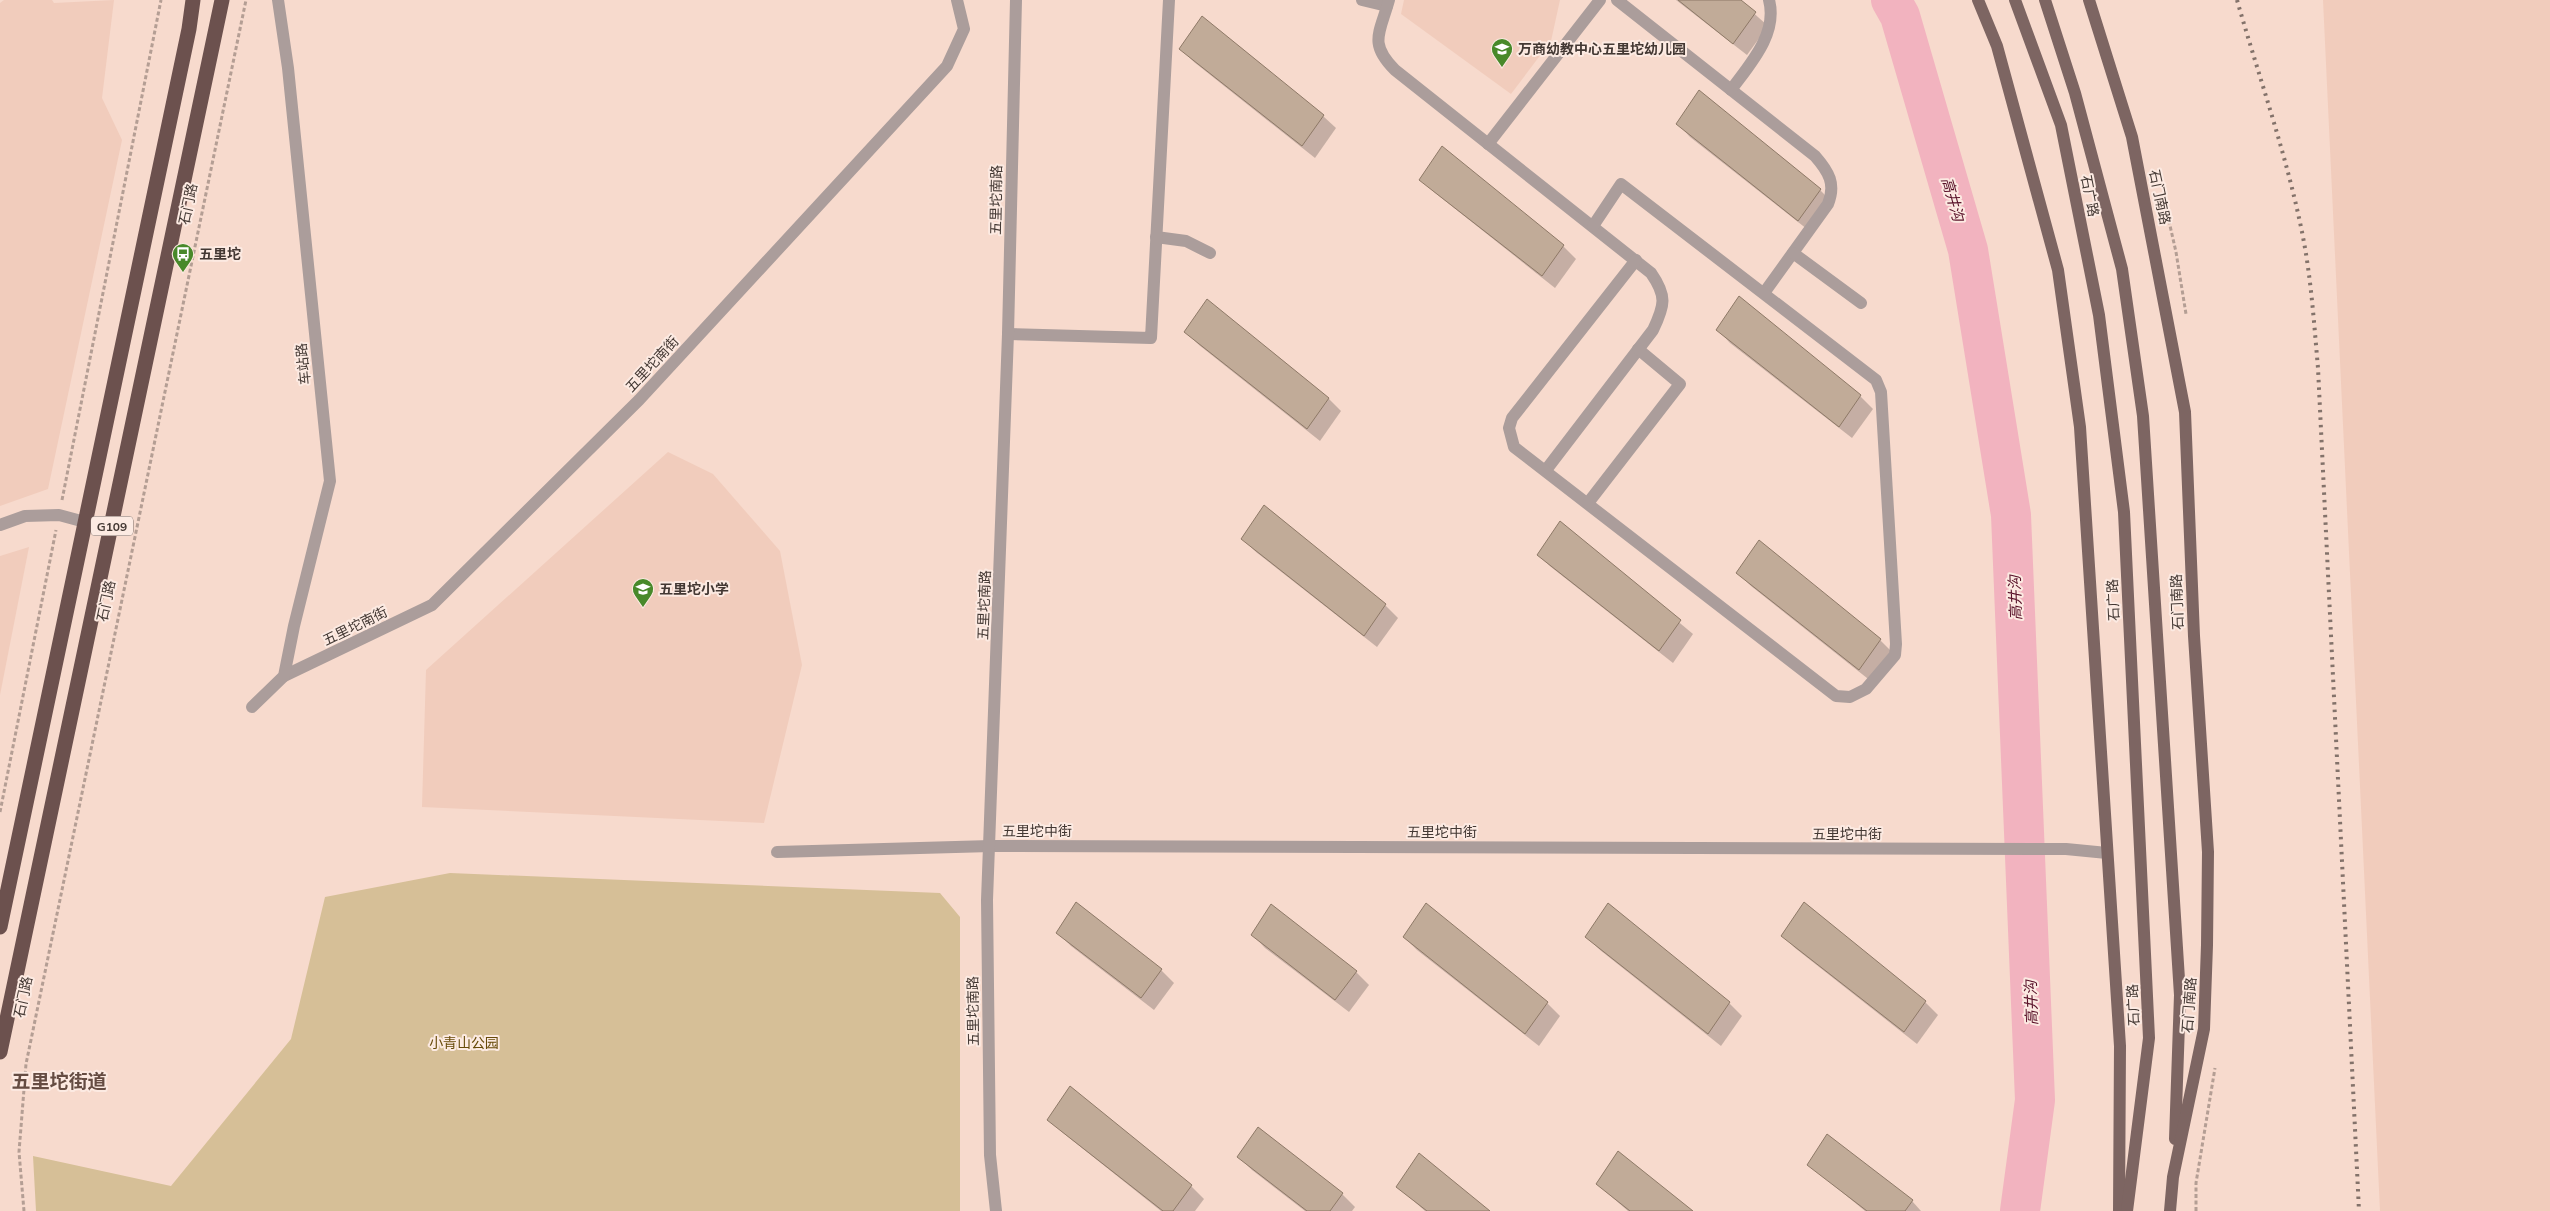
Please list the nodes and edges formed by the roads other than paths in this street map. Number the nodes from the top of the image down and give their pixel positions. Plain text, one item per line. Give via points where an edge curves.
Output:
1 (193, 0) edge
2 (222, 0) edge
3 (278, 0) edge
4 (957, 0) edge
5 (1016, 0) edge
6 (1169, 0) edge
7 (1362, 0) edge
8 (1600, 0) edge
9 (1617, 0) edge
10 (1769, 0) edge
11 (1978, 0) edge
12 (2016, 0) edge
13 (2045, 0) edge
14 (2089, 0) edge
15 (1388, 3) edge
16 (1730, 90) junction
17 (1488, 144) junction
18 (1593, 226) junction
19 (1156, 237) junction
20 (1210, 252) dead end
21 (1793, 253) junction
22 (1636, 260) junction
23 (1764, 293) junction
24 (1861, 303) dead end
25 (1008, 334) junction
26 (1638, 349) junction
27 (1546, 470) junction
28 (1588, 503) junction
29 (84, 523) junction
30 (0, 525) edge
31 (111, 529) junction
32 (284, 676) junction
33 (252, 707) dead end
34 (991, 846) junction
35 (777, 852) dead end
36 (2107, 853) junction
37 (0, 927) edge
38 (0, 1052) edge
39 (2173, 1176) junction
40 (996, 1211) edge
41 (2119, 1211) edge
42 (2128, 1211) edge
43 (2170, 1211) edge

1 - 29 highway, G109
2 - 31 highway, 石门路 / G109
3 - 32 street, 车站路 via 288,68 330,481
4 - 32 street, 五里坨南街 via 964,29 947,66 639,400 432,605
5 - 25 street, 五里坨南路
6 - 19 street
7 - 15 street
8 - 17 street
9 - 16 street
10 - 16 street via 1772,13 1769,29 1751,63
11 - 36 main road via 1997,46 2058,270 2080,427
12 - 42 main road, 石广路 via 2061,125 2099,316 2124,512 2149,1038
13 - 39 main road, 石广路 via 2076,93 2122,268 2143,416 2180,995
14 - 39 main road, 石门南路 via 2132,137 2185,412 2194,636 2208,852 2207,945 2204,1029
15 - 17 street via 1377,44 1382,57
16 - 21 street via 1815,156 1827,170 1832,183 1828,204
17 - 18 street
18 - 22 street
18 - 23 street via 1621,184
19 - 20 street via 1186,241
19 - 25 street via 1150,338
21 - 23 street
21 - 24 street
22 - 26 street via 1660,285 1664,300 1653,330
22 - 27 street via 1512,418 1509,428 1514,447
23 - 28 street via 1876,380 1881,392 1895,655 1866,689 1850,697 1836,696
25 - 34 street, 五里坨南路
26 - 27 street
26 - 28 street via 1680,384
27 - 28 street
29 - 30 street via 59,515 25,516
29 - 31 street
29 - 37 highway, G109
31 - 38 highway, 石门路 / G109
32 - 33 street
34 - 35 street, 五里坨中街
34 - 36 street, 五里坨中街 via 1945,849
34 - 40 street, 五里坨南路 via 987,900 990,1155
36 - 41 main road via 2120,1046
39 - 43 main road, 石门南路

